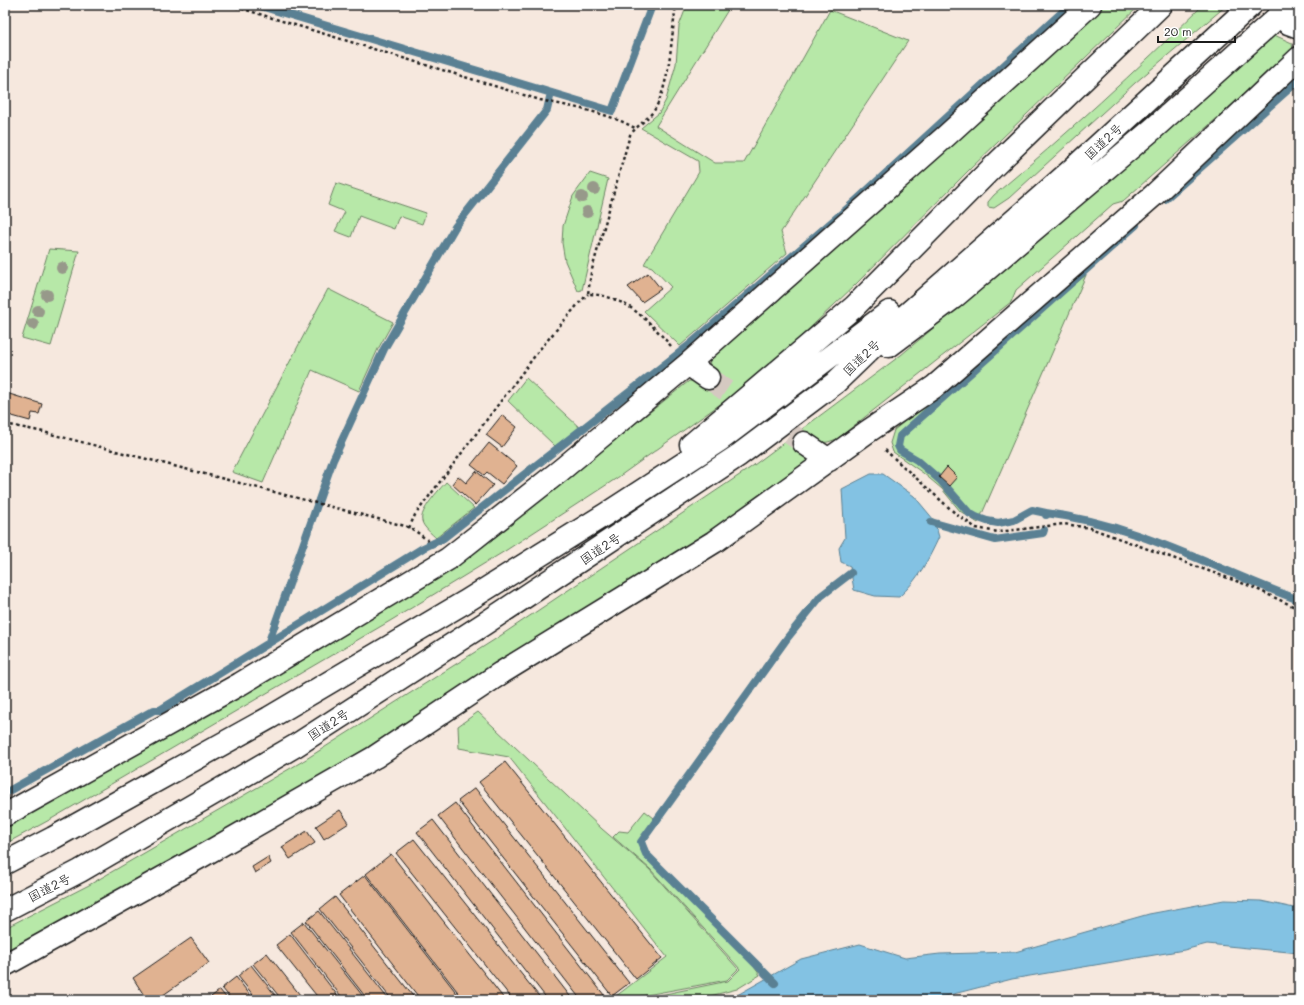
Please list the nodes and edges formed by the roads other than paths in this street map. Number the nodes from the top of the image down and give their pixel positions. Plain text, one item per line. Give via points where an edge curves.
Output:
1 (1090, 5) edge
2 (1161, 5) edge
3 (1251, 5) edge
4 (1293, 18) edge
5 (1299, 58) edge
6 (1138, 107) junction
7 (682, 358) junction
8 (708, 378) tunnel mouth
9 (835, 383) junction
10 (804, 443) tunnel mouth
11 (829, 460) junction
12 (606, 514) junction
13 (5, 815) edge
14 (5, 863) edge
15 (5, 910) edge
16 (5, 965) edge

1 - 7 main road via 940,141
2 - 12 main road via 987,173 854,307
3 - 6 main road, 国道2号
4 - 9 main road via 1154,128 953,298 904,336
5 - 11 main road via 1154,195 934,387
6 - 9 main road, 国道2号 via 1056,184 897,323
6 - 12 main road, 国道2号 via 1056,163 872,326 720,440
7 - 8 main road
7 - 13 main road via 561,470 448,559 240,684
9 - 15 main road, 国道2号 via 739,455 294,746 80,871
10 - 11 main road
11 - 16 main road via 714,542 501,673 375,757
12 - 14 main road, 国道2号 via 465,602 269,718

